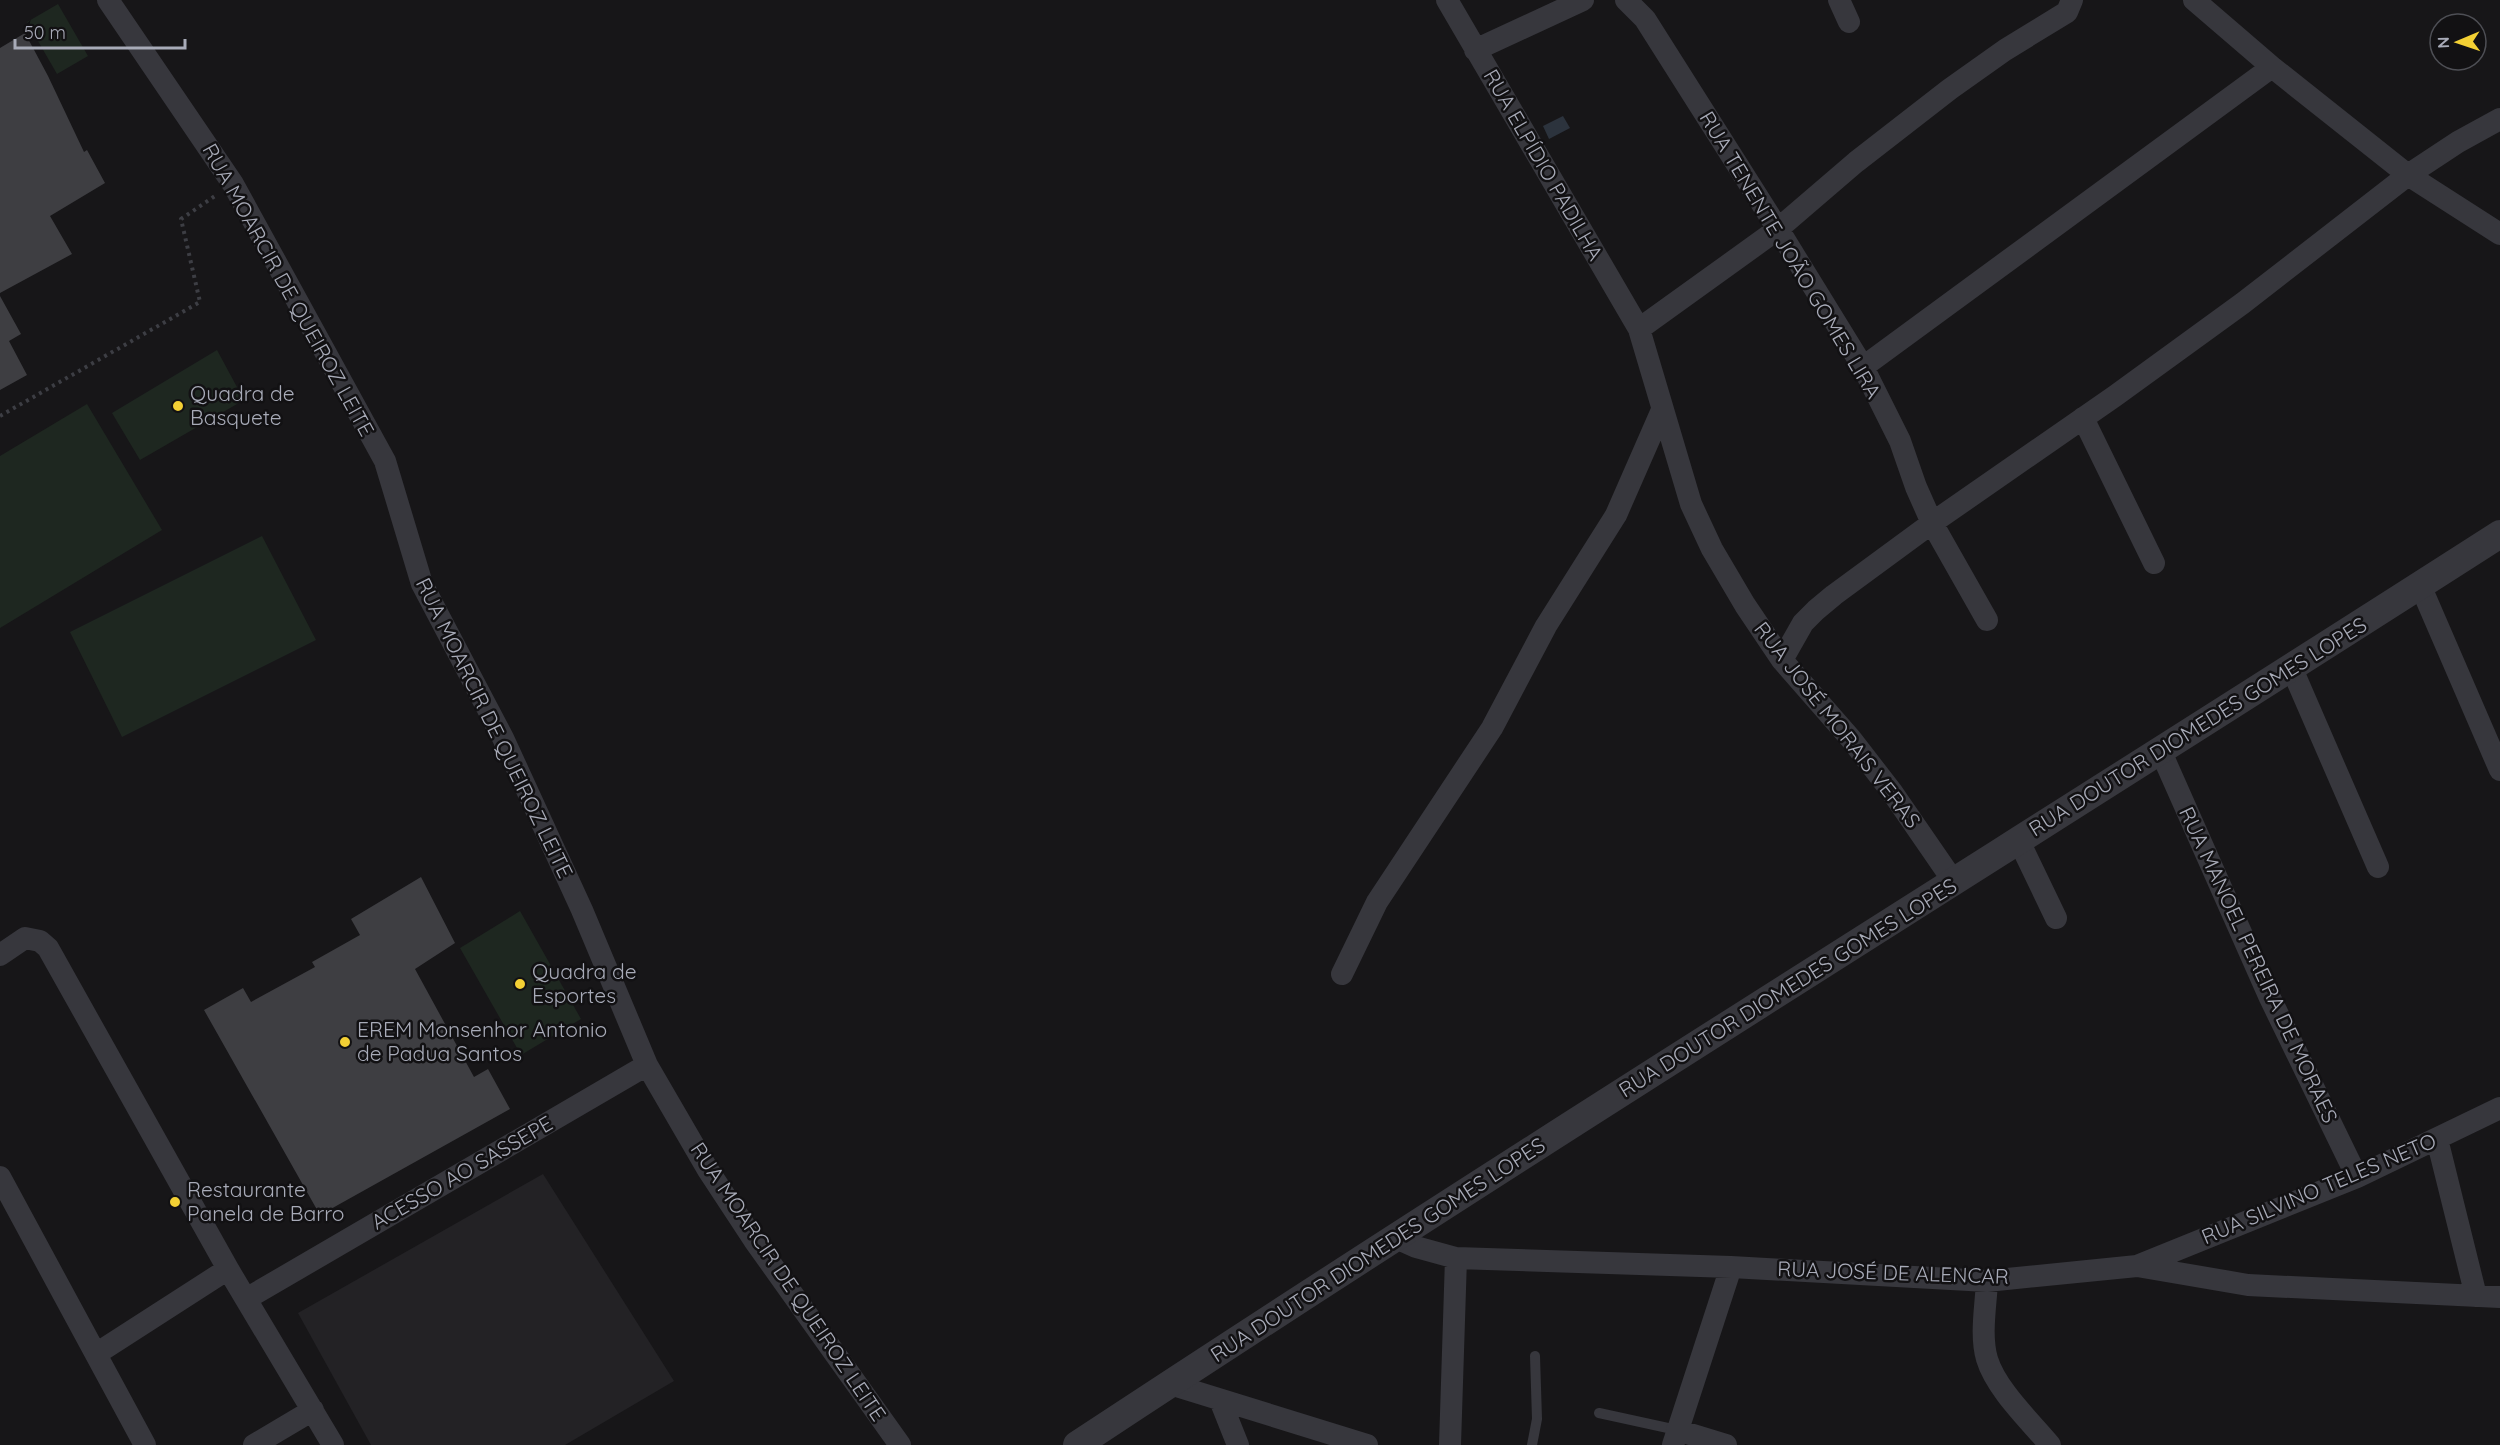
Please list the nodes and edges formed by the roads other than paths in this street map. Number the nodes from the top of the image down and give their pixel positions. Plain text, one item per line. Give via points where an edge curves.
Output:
1 (108, 0) edge
2 (1447, 0) edge
3 (1583, 0) edge
4 (1626, 0) edge
5 (1839, 0) edge
6 (2072, 0) edge
7 (2194, 0) edge
8 (1849, 22) dead end
9 (1476, 50) junction
10 (2272, 67) junction
11 (2500, 119) edge
12 (2408, 175) junction
13 (1778, 229) junction
14 (2500, 234) edge
15 (1639, 329) junction
16 (1863, 367) junction
17 (1662, 410) junction
18 (2083, 418) junction
19 (1932, 523) junction
20 (2500, 534) edge
21 (2154, 563) dead end
22 (2420, 585) junction
23 (1988, 620) dead end
24 (1782, 660) junction
25 (2292, 669) junction
26 (2161, 752) junction
27 (2500, 770) edge
28 (2019, 841) junction
29 (2379, 867) dead end
30 (1954, 882) junction
31 (2056, 918) dead end
32 (0, 955) edge
33 (1342, 974) dead end
34 (647, 1065) junction
35 (2500, 1108) edge
36 (2437, 1139) junction
37 (0, 1177) edge
38 (2357, 1177) junction
39 (1396, 1239) junction
40 (1456, 1258) junction
41 (2137, 1266) junction
42 (1731, 1267) junction
43 (228, 1269) junction
44 (1987, 1281) junction
45 (2476, 1296) junction
46 (2500, 1297) edge
47 (246, 1299) junction
48 (96, 1354) junction
49 (1535, 1356) dead end
50 (1170, 1384) junction
51 (1220, 1400) junction
52 (313, 1410) junction
53 (1599, 1413) dead end
54 (1675, 1438) edge
55 (145, 1445) edge
56 (254, 1445) edge
57 (333, 1445) edge
58 (900, 1445) edge
59 (1077, 1445) edge
60 (1238, 1445) edge
61 (1367, 1445) edge
62 (1450, 1445) edge
63 (1532, 1445) edge
64 (1726, 1445) edge
65 (2050, 1445) edge

1 - 34 street, RUA MOARCIR DE QUEIROZ LEITE via 233,184 384,461 422,584 503,738
2 - 9 street, RUA ELPÍDIO PADILHA
3 - 9 street
4 - 13 street, RUA TENENTE JOÃO GOMES LIRA via 1645,19
5 - 8 street
6 - 13 street via 2067,12 1950,89
7 - 10 street
9 - 15 street, RUA ELPÍDIO PADILHA
10 - 12 street
10 - 16 street
11 - 12 street
12 - 14 street
12 - 18 street via 2243,303
13 - 15 street
13 - 16 street, RUA TENENTE JOÃO GOMES LIRA
15 - 17 street, RUA JOSÉ MORAIS VERAS
16 - 19 street, RUA TENENTE JOÃO GOMES LIRA via 1900,441
17 - 24 street, RUA JOSÉ MORAIS VERAS via 1691,504 1712,549
17 - 33 street via 1616,515 1546,626 1492,728 1377,902
18 - 19 street
18 - 21 street
19 - 23 street, RUA TENENTE JOÃO GOMES LIRA
19 - 24 street via 1816,609 1803,623
20 - 22 street, RUA DOUTOR DIOMEDES GOMES LOPES
22 - 25 street, RUA DOUTOR DIOMEDES GOMES LOPES
22 - 27 street
24 - 30 street, RUA JOSÉ MORAIS VERAS via 1851,739
25 - 26 street, RUA DOUTOR DIOMEDES GOMES LOPES
25 - 29 street
26 - 28 street, RUA DOUTOR DIOMEDES GOMES LOPES
26 - 38 street, RUA MANOEL PEREIRA DE MORAES via 2270,998
28 - 30 street, RUA DOUTOR DIOMEDES GOMES LOPES
28 - 31 street
30 - 39 street, RUA DOUTOR DIOMEDES GOMES LOPES
32 - 43 street via 26,938 40,941 48,948
34 - 47 street, ACESSO AO SASSEPE
34 - 58 street, RUA MOARCIR DE QUEIROZ LEITE via 741,1220
35 - 36 street, RUA SILVINO TELES NETO
36 - 38 street, RUA SILVINO TELES NETO
36 - 45 street
37 - 48 street
38 - 41 street, RUA SILVINO TELES NETO
39 - 40 street, RUA JOSÉ DE ALENCAR
39 - 50 street, RUA DOUTOR DIOMEDES GOMES LOPES
40 - 42 street, RUA JOSÉ DE ALENCAR
40 - 62 street
41 - 44 street, RUA JOSÉ DE ALENCAR
41 - 45 street, RUA JOSÉ DE ALENCAR via 2248,1285
42 - 44 street, RUA JOSÉ DE ALENCAR
42 - 54 street
43 - 47 street
43 - 48 street
44 - 65 street via 1987,1359 1997,1380
45 - 46 street, RUA JOSÉ DE ALENCAR
47 - 52 street
48 - 55 street
49 - 63 lane via 1537,1408
50 - 51 street
50 - 59 street, RUA DOUTOR DIOMEDES GOMES LOPES
51 - 60 street
51 - 61 street
52 - 56 street
52 - 57 street
53 - 54 lane
54 - 64 street

